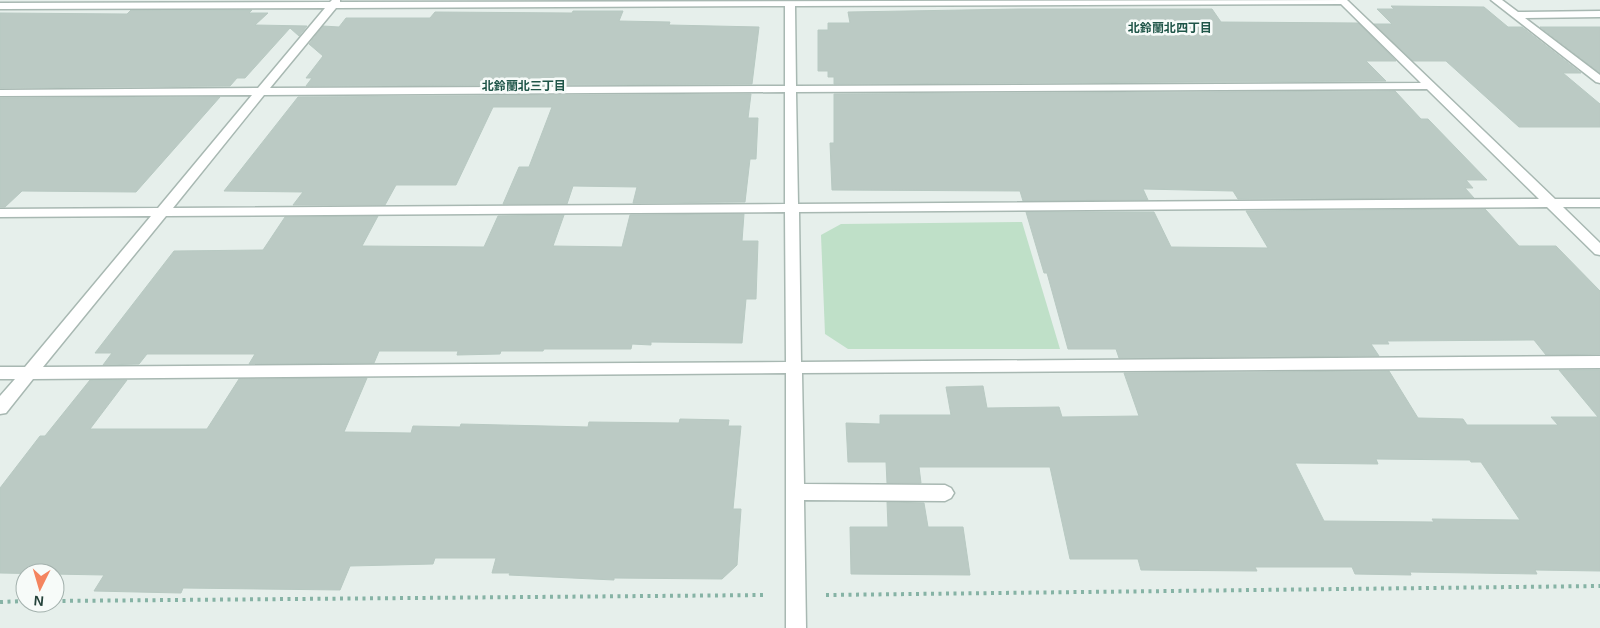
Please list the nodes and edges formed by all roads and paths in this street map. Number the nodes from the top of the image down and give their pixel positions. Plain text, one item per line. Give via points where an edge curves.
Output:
1 (1496, 0) edge
2 (1342, 1) edge
3 (790, 2) edge
4 (335, 3) edge
5 (0, 6) edge
6 (1600, 14) edge
7 (1516, 15) junction
8 (1600, 80) edge
9 (1430, 86) junction
10 (791, 89) junction
11 (261, 92) junction
12 (0, 93) edge
13 (1600, 203) edge
14 (1551, 204) junction
15 (792, 208) junction
16 (162, 212) junction
17 (0, 213) edge
18 (1600, 251) edge
19 (1600, 362) edge
20 (794, 367) junction
21 (29, 372) junction
22 (0, 373) edge
23 (0, 408) edge
24 (795, 492) junction
25 (945, 493) dead end
26 (0, 602) edge
27 (15, 602) edge
28 (796, 628) edge

1 - 7 street
2 - 3 street
2 - 9 street
3 - 4 street
3 - 10 street
4 - 5 street
4 - 11 street
6 - 7 street
7 - 8 street
9 - 10 street
9 - 14 street
10 - 11 street
10 - 15 street
11 - 12 street
11 - 16 street
13 - 14 street
14 - 15 street
14 - 18 street
15 - 16 street
15 - 20 street
16 - 17 street
16 - 21 street
19 - 20 street
20 - 21 street
20 - 24 street
21 - 22 street
21 - 23 street
24 - 25 street
24 - 28 street
26 - 27 path

